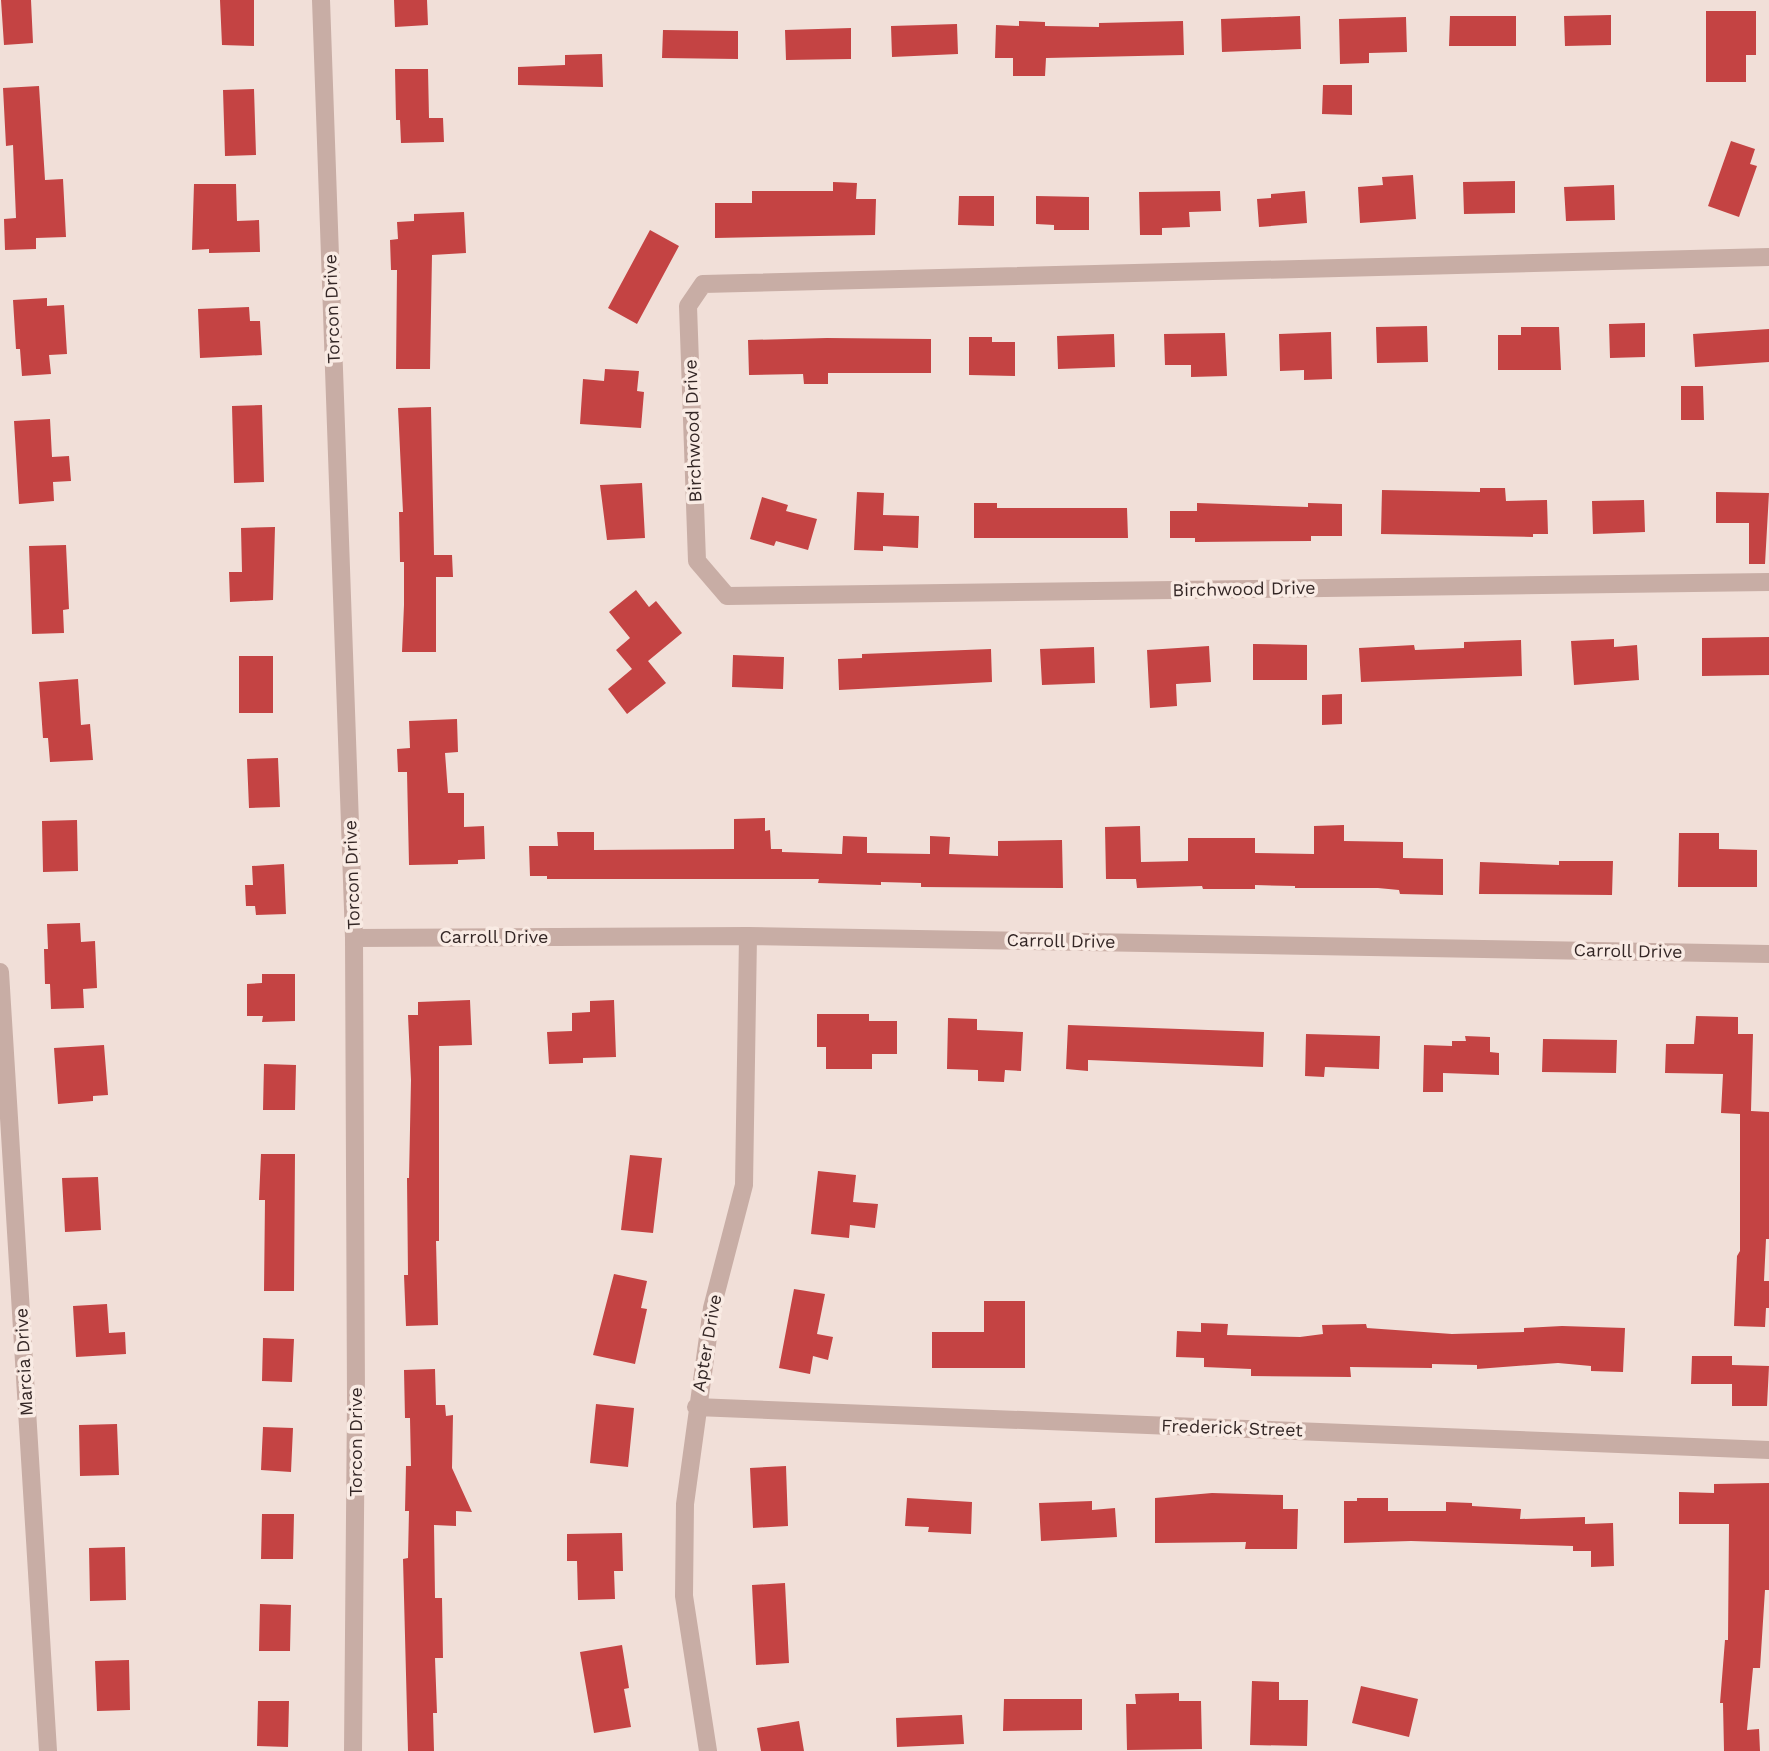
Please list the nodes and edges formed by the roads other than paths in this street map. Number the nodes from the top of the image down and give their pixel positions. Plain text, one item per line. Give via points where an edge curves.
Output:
1 (321, 0) edge
2 (1769, 257) edge
3 (1769, 582) edge
4 (748, 936) junction
5 (354, 938) junction
6 (1769, 954) edge
7 (0, 972) edge
8 (696, 1407) junction
9 (1769, 1450) edge
10 (48, 1751) edge
11 (353, 1751) edge
12 (708, 1751) edge

1 - 5 street, Torcon Drive
2 - 3 street, Birchwood Drive via 703,284 688,306 697,561 727,596
4 - 5 street, Carroll Drive
4 - 6 street, Carroll Drive
4 - 8 street, Apter Drive via 744,1185 712,1308
5 - 11 street, Torcon Drive
7 - 10 street, Marcia Drive
8 - 9 street, Frederick Street
8 - 12 street, Apter Drive via 685,1504 684,1596

